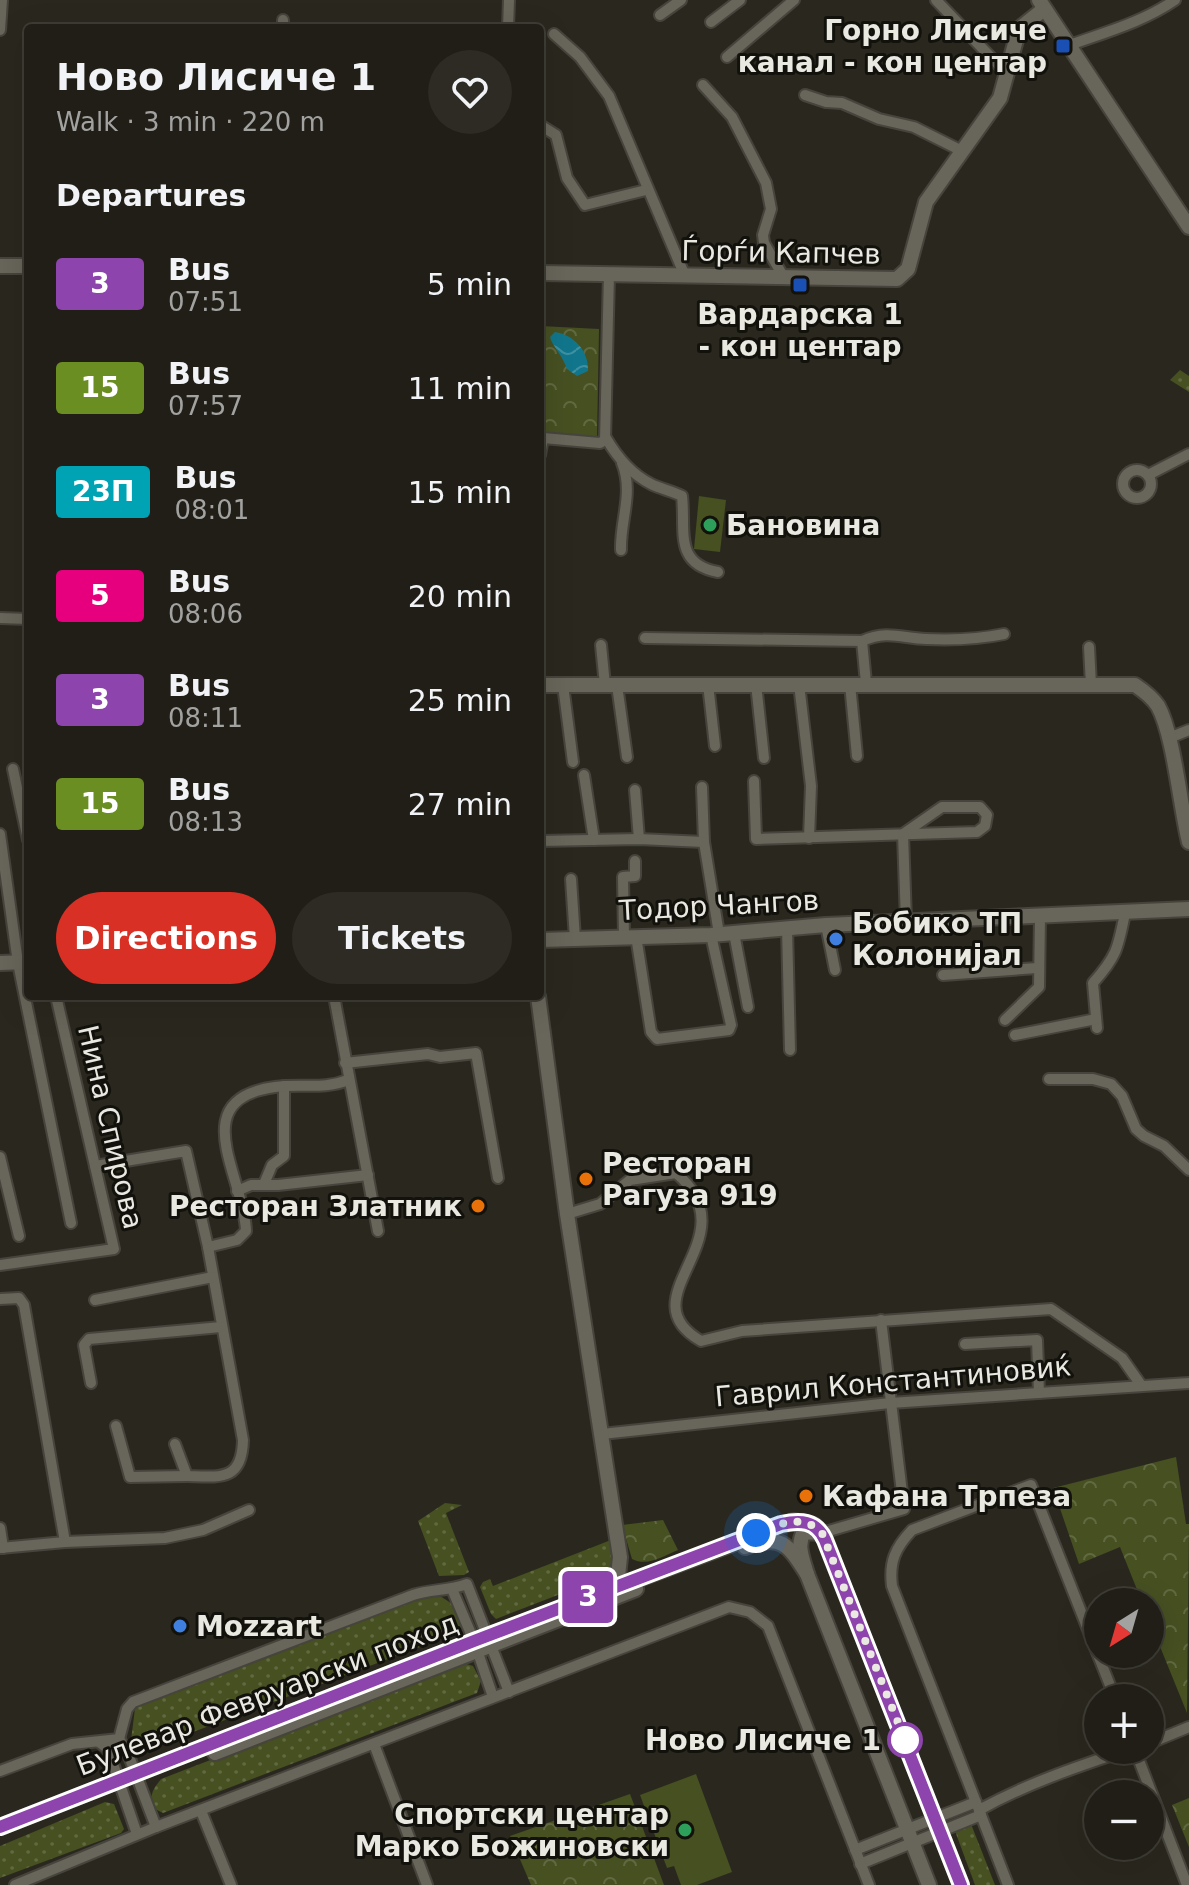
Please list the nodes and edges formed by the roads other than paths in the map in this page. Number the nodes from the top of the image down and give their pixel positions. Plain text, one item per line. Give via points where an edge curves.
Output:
1 (2, 0) edge
2 (509, 0) edge
3 (681, 0) edge
4 (740, 0) edge
5 (794, 0) edge
6 (936, 0) edge
7 (1175, 0) edge
8 (1041, 4) edge
9 (660, 15) dead end
10 (711, 22) dead end
11 (508, 24) edge
12 (0, 30) edge
13 (554, 34) dead end
14 (1070, 45) junction
15 (727, 57) dead end
16 (1007, 74) junction
17 (703, 85) dead end
18 (805, 95) dead end
19 (544, 128) edge
20 (962, 151) junction
21 (646, 190) junction
22 (1189, 227) edge
23 (0, 266) edge
24 (24, 266) edge
25 (544, 273) edge
26 (609, 274) junction
27 (685, 276) junction
28 (783, 276) junction
29 (544, 438) edge
30 (606, 438) junction
31 (1189, 454) edge
32 (619, 458) junction
33 (1148, 475) dead end
34 (621, 550) dead end
35 (718, 572) dead end
36 (0, 618) edge
37 (24, 619) edge
38 (1004, 634) dead end
39 (645, 638) dead end
40 (862, 641) junction
41 (601, 645) dead end
42 (1089, 647) dead end
43 (708, 684) junction
44 (756, 684) junction
45 (799, 684) junction
46 (858, 684) junction
47 (544, 685) edge
48 (563, 685) junction
49 (611, 685) junction
50 (1091, 685) junction
51 (1189, 730) edge
52 (1169, 738) junction
53 (715, 746) dead end
54 (857, 756) dead end
55 (627, 757) dead end
56 (764, 758) dead end
57 (573, 762) dead end
58 (13, 769) dead end
59 (584, 775) dead end
60 (754, 781) dead end
61 (702, 787) dead end
62 (635, 790) dead end
63 (24, 821) edge
64 (0, 834) edge
65 (903, 834) junction
66 (809, 838) junction
67 (639, 839) junction
68 (594, 840) junction
69 (544, 841) edge
70 (704, 842) junction
71 (1189, 842) edge
72 (635, 861) dead end
73 (571, 879) dead end
74 (1189, 909) edge
75 (1125, 913) junction
76 (1040, 916) junction
77 (906, 921) junction
78 (826, 925) junction
79 (787, 928) junction
80 (734, 933) junction
81 (715, 935) junction
82 (630, 937) junction
83 (575, 939) junction
84 (544, 940) edge
85 (23, 962) edge
86 (0, 963) edge
87 (1037, 968) junction
88 (835, 970) dead end
89 (943, 975) dead end
90 (30, 1000) edge
91 (57, 1000) edge
92 (335, 1000) edge
93 (539, 1000) edge
94 (748, 1007) dead end
95 (1005, 1020) dead end
96 (1015, 1035) dead end
97 (790, 1050) dead end
98 (345, 1063) junction
99 (1049, 1079) dead end
100 (348, 1080) junction
101 (284, 1086) junction
102 (0, 1157) edge
103 (95, 1166) junction
104 (1189, 1170) edge
105 (368, 1175) junction
106 (498, 1178) dead end
107 (264, 1184) junction
108 (237, 1191) junction
109 (567, 1214) junction
110 (71, 1223) dead end
111 (378, 1231) dead end
112 (19, 1236) dead end
113 (208, 1247) junction
114 (0, 1265) edge
115 (213, 1277) junction
116 (0, 1299) edge
117 (95, 1300) dead end
118 (881, 1320) junction
119 (221, 1327) junction
120 (965, 1344) dead end
121 (91, 1383) dead end
122 (1189, 1383) edge
123 (1141, 1385) junction
124 (1039, 1393) junction
125 (890, 1403) junction
126 (116, 1426) dead end
127 (602, 1434) junction
128 (175, 1444) dead end
129 (187, 1476) junction
130 (249, 1510) dead end
131 (0, 1528) edge
132 (822, 1533) junction
133 (65, 1542) junction
134 (2, 1548) edge
135 (620, 1557) junction
136 (807, 1574) junction
137 (643, 1576) junction
138 (617, 1586) junction
139 (452, 1589) junction
140 (482, 1643) junction
141 (1109, 1684) edge
142 (509, 1692) junction
143 (493, 1697) junction
144 (1189, 1727) edge
145 (1164, 1737) edge
146 (119, 1739) junction
147 (96, 1740) junction
148 (374, 1744) junction
149 (1087, 1764) edge
150 (1140, 1764) edge
151 (0, 1771) edge
152 (137, 1778) junction
153 (120, 1785) junction
154 (979, 1809) junction
155 (201, 1811) junction
156 (938, 1826) junction
157 (0, 1827) edge
158 (156, 1827) junction
159 (137, 1834) junction
160 (0, 1836) edge
161 (910, 1837) junction
162 (855, 1850) junction
163 (860, 1864) junction
164 (15, 1885) edge
165 (231, 1885) edge
166 (427, 1885) edge
167 (869, 1885) edge
168 (929, 1885) edge
169 (961, 1885) edge
170 (1008, 1885) edge
171 (1187, 1885) edge

1 - 12 street
2 - 11 street
3 - 9 street
4 - 10 street
5 - 15 street
6 - 16 street
7 - 14 street via 1128,25
8 - 14 street
8 - 16 street, Ѓорѓи Капчев via 1019,29
13 - 21 street via 601,82
14 - 22 street
16 - 20 street, Ѓорѓи Капчев via 1000,98
17 - 28 street via 732,117 766,183 771,209 764,243
18 - 20 street via 914,127
19 - 21 street via 556,135 567,178 585,205
20 - 28 street, Ѓорѓи Капчев via 926,202 908,269 897,279
21 - 27 street
23 - 24 street
25 - 26 street, Ѓорѓи Капчев
26 - 27 street, Ѓорѓи Капчев
26 - 30 street
27 - 28 street, Ѓорѓи Капчев
29 - 30 street via 600,443
30 - 32 street
31 - 33 street
32 - 34 street via 628,487
32 - 35 street via 650,484 682,496 681,530 688,552 704,569
36 - 37 street
38 - 40 street via 923,639 875,635
39 - 40 street
40 - 46 street
41 - 49 street
42 - 50 street
43 - 44 street
43 - 49 street
43 - 53 street
44 - 45 street
44 - 56 street
45 - 46 street
45 - 66 street via 811,786
46 - 50 street
46 - 54 street
47 - 48 street
48 - 49 street
48 - 57 street
49 - 55 street
50 - 52 street via 1135,685 1148,693 1159,707
51 - 52 street
52 - 71 street
58 - 63 street
59 - 68 street
60 - 66 street via 756,839
61 - 70 street
62 - 67 street
64 - 85 street
65 - 65 street via 977,832 987,815 980,807 942,807
65 - 66 street
65 - 77 street
67 - 68 street
67 - 70 street
68 - 69 street
70 - 81 street
72 - 82 street via 635,876 623,877
73 - 83 street
74 - 75 street, Тодор Чангов
75 - 76 street, Тодор Чангов
75 - 96 street via 1118,950 1089,985 1096,1024
76 - 77 street, Тодор Чангов
76 - 87 street
77 - 78 street, Тодор Чангов
78 - 79 street, Тодор Чангов
78 - 88 street
79 - 80 street, Тодор Чангов
79 - 97 street
80 - 81 street, Тодор Чангов
80 - 94 street
81 - 82 street, Тодор Чангов
81 - 82 street via 729,1030 657,1039
82 - 83 street, Тодор Чангов
83 - 84 street, Тодор Чангов
85 - 86 street
87 - 89 street
87 - 95 street via 1039,987
90 - 110 street
91 - 103 street, Нина Спирова
92 - 98 street
93 - 109 street
98 - 100 street
98 - 106 street via 476,1053
99 - 104 street via 1111,1084 1136,1129
100 - 101 street via 328,1087
100 - 105 street
101 - 107 street via 284,1156 272,1165
101 - 108 street via 251,1092 229,1107 224,1128
102 - 112 street
103 - 113 street via 186,1151
103 - 114 street, Нина Спирова via 114,1249
105 - 107 street
105 - 111 street
107 - 108 street
108 - 113 street via 245,1233
109 - 118 street via 600,1204 639,1177 676,1173 688,1183 696,1194 703,1227 675,1293 674,1311 686,1332 701,1341 742,1331
109 - 127 street
113 - 115 street
115 - 117 street
115 - 119 street
116 - 133 street via 19,1298 24,1305
118 - 123 street via 1056,1310 1122,1358
118 - 125 street
119 - 121 street via 89,1339 84,1345
119 - 129 street via 242,1458 227,1474
120 - 124 street via 1037,1340
122 - 123 street, Гаврил Константиновиќ
123 - 124 street, Гаврил Константиновиќ
124 - 125 street, Гаврил Константиновиќ
125 - 127 street, Гаврил Константиновиќ
125 - 132 street via 904,1509
126 - 129 street via 130,1477
127 - 135 street
128 - 129 street
130 - 133 street via 203,1530 165,1538
131 - 134 street
132 - 136 street via 804,1532 800,1539
132 - 137 street, Булевар Февруарски поход via 805,1522 781,1524
132 - 156 street
133 - 134 street
135 - 137 street
135 - 138 street
136 - 140 street, Булевар Февруарски поход via 787,1545 759,1542
136 - 161 street
137 - 138 street, Булевар Февруарски поход
138 - 140 street, Булевар Февруарски поход
139 - 140 street
139 - 140 street via 467,1584
139 - 146 street via 419,1593 133,1702
140 - 142 street
140 - 143 street
140 - 152 street, Булевар Февруарски поход
141 - 154 street via 1031,1485 912,1530 893,1556 892,1586
142 - 143 street
142 - 162 street via 722,1608 750,1612 768,1626
143 - 148 street
144 - 145 street
146 - 147 street
146 - 152 street
147 - 151 street
147 - 153 street via 107,1748
148 - 155 street
148 - 166 street
149 - 154 street
150 - 171 street
152 - 153 street, Булевар Февруарски поход
152 - 158 street
153 - 157 street, Булевар Февруарски поход
153 - 159 street
153 - 160 street, Булевар Февруарски поход
154 - 156 street
154 - 170 street
155 - 158 street
155 - 165 street
156 - 161 street
156 - 169 street
158 - 159 street
159 - 164 street
161 - 162 street
161 - 163 street
161 - 168 street
162 - 163 street
163 - 167 street

